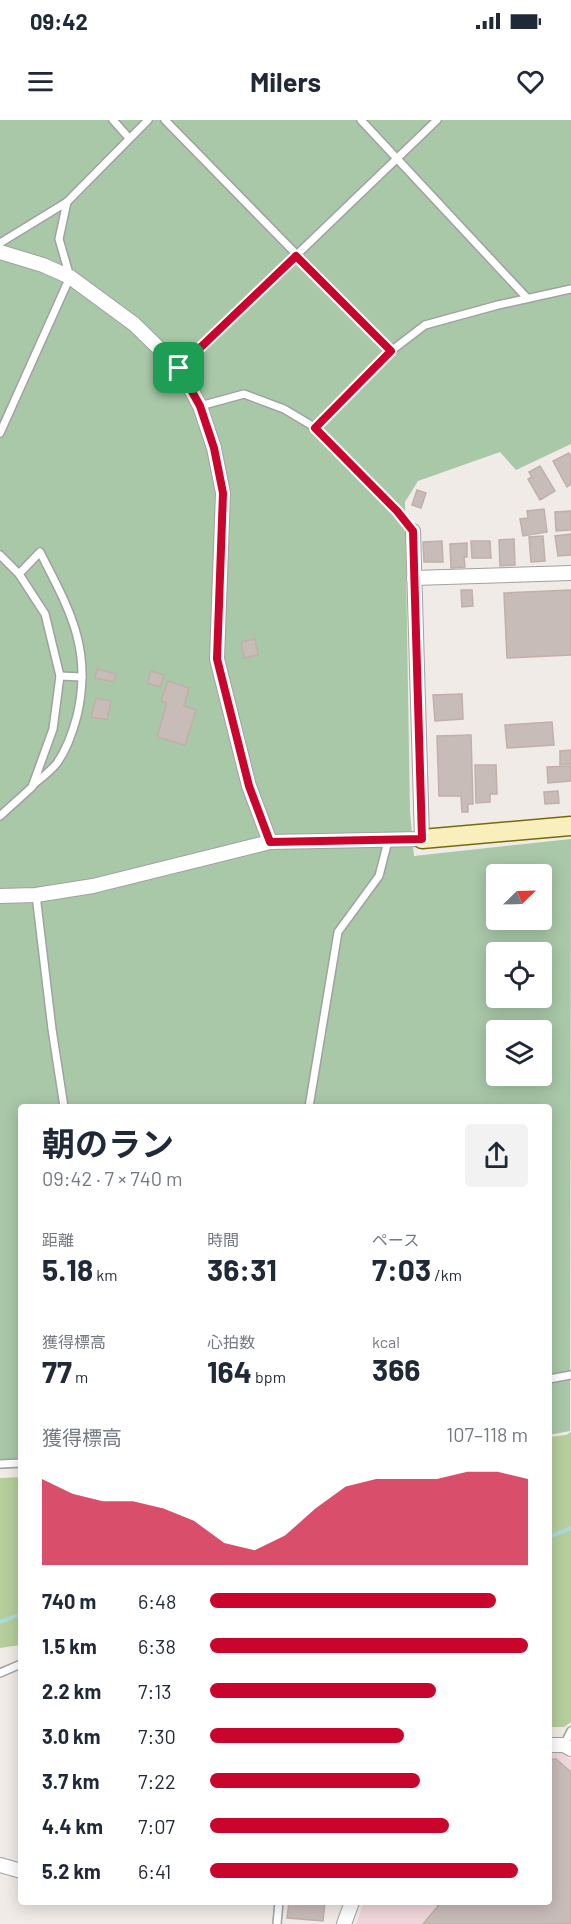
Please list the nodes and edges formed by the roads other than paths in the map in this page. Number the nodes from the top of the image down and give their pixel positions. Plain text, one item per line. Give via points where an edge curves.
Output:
1 (113, 120) edge
2 (148, 120) edge
3 (165, 120) edge
4 (361, 120) edge
5 (437, 120) edge
6 (129, 138) junction
7 (398, 158) junction
8 (67, 202) junction
9 (0, 243) edge
10 (0, 252) edge
11 (296, 256) junction
12 (70, 277) junction
13 (571, 289) edge
14 (527, 298) junction
15 (391, 351) junction
16 (179, 368) junction
17 (200, 406) junction
18 (315, 428) junction
19 (0, 433) edge
20 (413, 531) joint
21 (0, 555) edge
22 (571, 573) edge
23 (19, 574) junction
24 (414, 578) junction
25 (60, 676) junction
26 (82, 677) junction
27 (32, 787) junction
28 (0, 816) edge
29 (571, 826) edge
30 (422, 839) junction
31 (388, 841) junction
32 (270, 842) junction
33 (36, 895) junction
34 (0, 896) edge
35 (64, 1104) edge
36 (309, 1104) edge
37 (571, 1375) edge
38 (552, 1378) edge
39 (18, 1463) edge
40 (0, 1464) edge
41 (18, 1665) edge
42 (0, 1673) edge
43 (571, 1731) edge
44 (552, 1745) edge
45 (567, 1747) edge
46 (0, 1865) edge
47 (18, 1870) edge
48 (279, 1905) edge
49 (351, 1905) edge
50 (277, 1924) edge
51 (344, 1924) edge

1 - 6 lane
2 - 6 lane
3 - 11 lane
4 - 7 lane
5 - 7 lane
6 - 8 lane
7 - 11 lane
7 - 14 lane
8 - 9 lane
8 - 12 lane via 59,239
10 - 12 street
11 - 15 lane
11 - 16 lane
12 - 16 street via 134,324
12 - 19 lane
13 - 14 lane
14 - 15 lane via 424,326
15 - 18 lane
16 - 17 street
17 - 18 lane via 244,394 284,409
17 - 32 street via 223,493 217,659 249,786
18 - 20 lane
20 - 24 street
21 - 23 lane
22 - 24 street
23 - 25 lane via 45,614
23 - 26 lane via 40,552 70,612 80,646
24 - 30 street
25 - 26 lane
25 - 27 lane via 52,729
26 - 27 lane via 73,733 57,763
27 - 28 lane
29 - 30 street
30 - 31 street
31 - 32 street
31 - 36 lane via 379,876 338,932
32 - 33 street via 93,886
33 - 34 street
33 - 35 lane
37 - 38 lane
39 - 40 lane
41 - 42 lane
43 - 45 lane
44 - 45 street
46 - 47 street
48 - 50 lane
49 - 51 street

